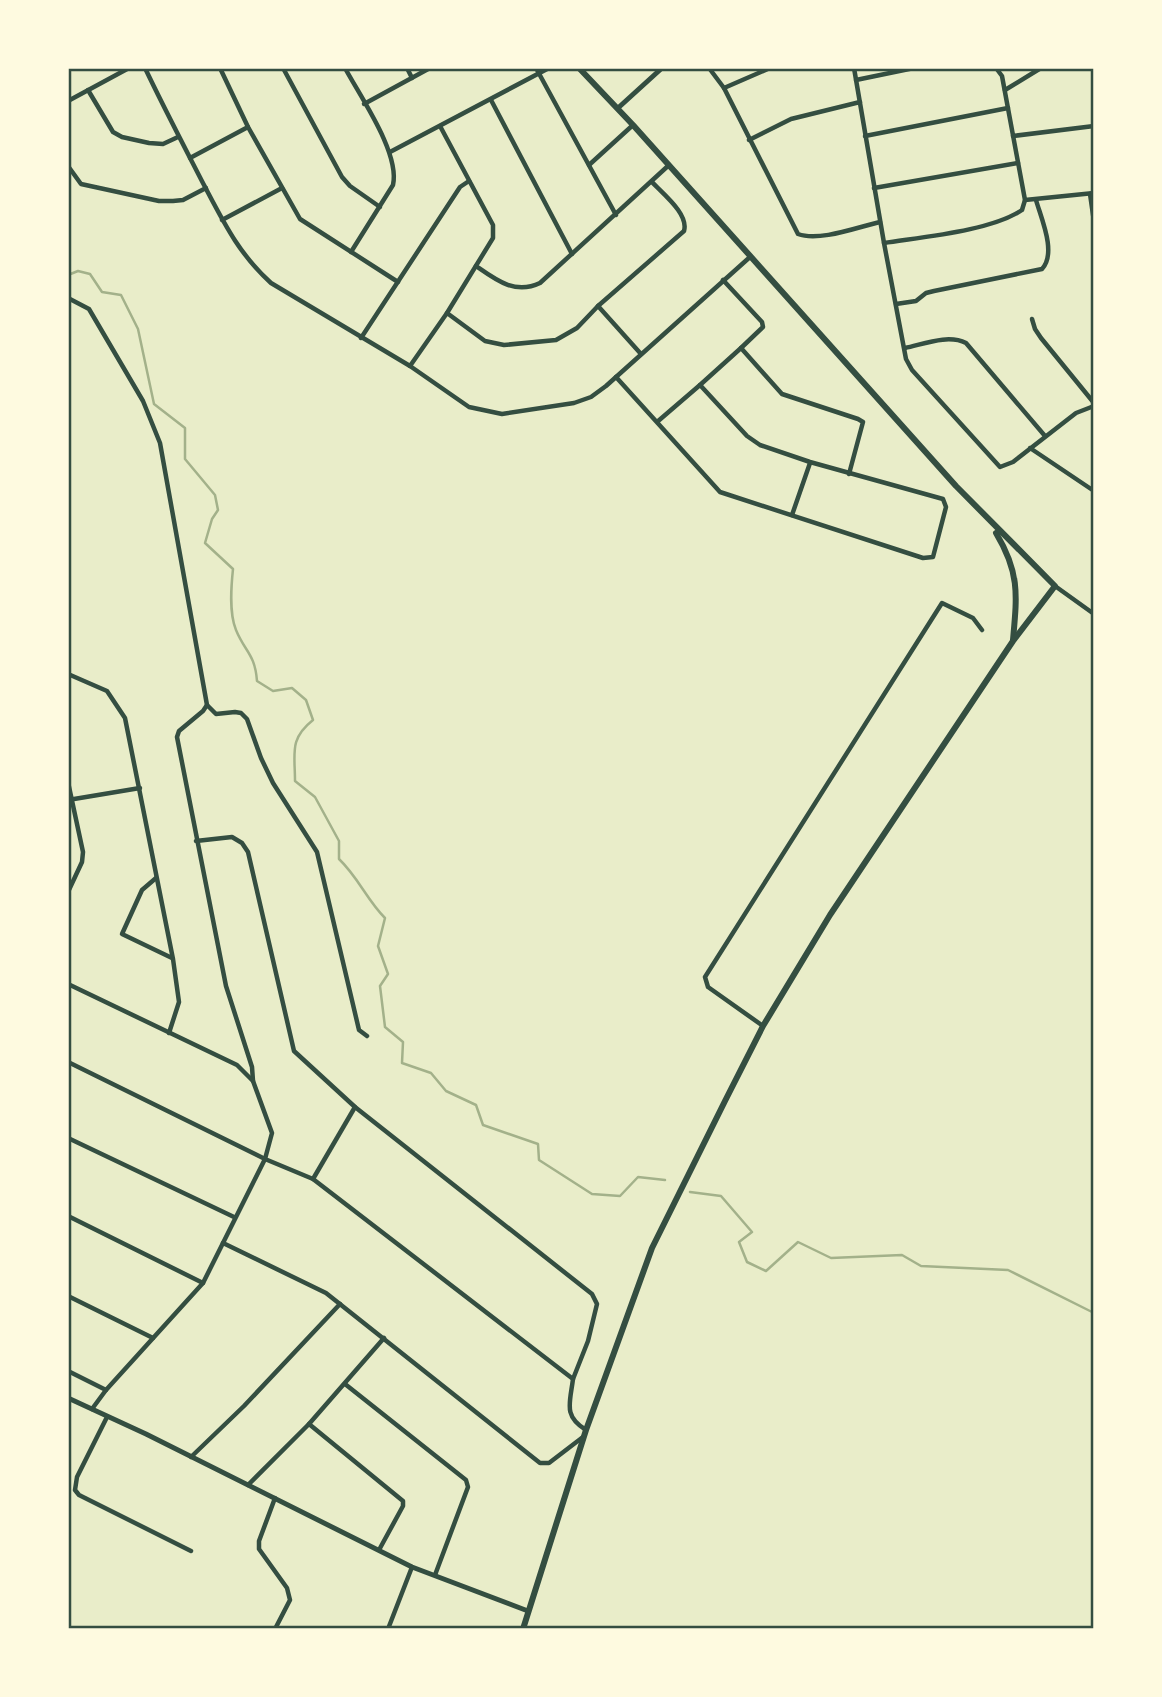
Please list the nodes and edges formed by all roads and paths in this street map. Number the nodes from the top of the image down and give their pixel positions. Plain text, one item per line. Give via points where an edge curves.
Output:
1 (130, 68) edge
2 (145, 68) edge
3 (220, 68) edge
4 (283, 68) edge
5 (345, 68) edge
6 (407, 68) edge
7 (430, 68) edge
8 (536, 68) edge
9 (550, 68) edge
10 (579, 68) edge
11 (662, 68) edge
12 (709, 68) edge
13 (770, 68) edge
14 (854, 68) edge
15 (914, 68) edge
16 (996, 68) edge
17 (1041, 68) edge
18 (539, 74) junction
19 (412, 78) junction
20 (856, 80) junction
21 (724, 88) junction
22 (88, 90) junction
23 (1004, 90) junction
24 (491, 100) junction
25 (68, 101) edge
26 (860, 102) junction
27 (364, 104) junction
28 (618, 108) junction
29 (1008, 108) junction
30 (633, 125) junction
31 (440, 126) junction
32 (1094, 126) edge
33 (248, 127) junction
34 (178, 136) junction
35 (865, 136) junction
36 (1013, 136) junction
37 (749, 140) junction
38 (390, 152) junction
39 (190, 158) junction
40 (1018, 163) junction
41 (589, 165) junction
42 (669, 165) junction
43 (68, 166) edge
44 (469, 180) junction
45 (652, 182) junction
46 (206, 188) junction
47 (282, 188) junction
48 (874, 188) junction
49 (1092, 193) edge
50 (1025, 200) junction
51 (1036, 200) junction
52 (380, 206) junction
53 (616, 215) junction
54 (222, 220) junction
55 (880, 222) junction
56 (1094, 222) edge
57 (884, 243) junction
58 (351, 252) junction
59 (572, 254) junction
60 (750, 257) junction
61 (476, 266) junction
62 (723, 280) junction
63 (398, 282) junction
64 (68, 298) edge
65 (896, 304) junction
66 (598, 306) junction
67 (447, 313) junction
68 (1032, 318) dead end
69 (361, 338) junction
70 (741, 348) junction
71 (904, 348) junction
72 (641, 354) junction
73 (410, 366) junction
74 (616, 377) junction
75 (701, 385) junction
76 (1094, 405) edge
77 (657, 422) junction
78 (1045, 436) junction
79 (1030, 448) junction
80 (810, 462) junction
81 (849, 474) junction
82 (1094, 491) edge
83 (792, 515) junction
84 (989, 522) junction
85 (1055, 586) junction
86 (1094, 614) edge
87 (982, 630) dead end
88 (1013, 641) junction
89 (68, 674) edge
90 (207, 705) junction
91 (68, 782) edge
92 (139, 788) junction
93 (70, 800) edge
94 (196, 841) junction
95 (68, 878) edge
96 (156, 878) junction
97 (75, 880) junction
98 (68, 892) edge
99 (173, 959) junction
100 (68, 984) edge
101 (763, 1026) junction
102 (169, 1033) junction
103 (367, 1036) dead end
104 (68, 1062) edge
105 (253, 1081) junction
106 (355, 1107) junction
107 (68, 1138) edge
108 (265, 1159) junction
109 (313, 1178) junction
110 (68, 1216) edge
111 (234, 1217) junction
112 (223, 1242) junction
113 (203, 1283) junction
114 (68, 1296) edge
115 (340, 1304) junction
116 (153, 1338) junction
117 (384, 1338) junction
118 (68, 1371) edge
119 (573, 1379) junction
120 (345, 1384) junction
121 (106, 1390) junction
122 (68, 1398) edge
123 (92, 1409) junction
124 (107, 1417) junction
125 (309, 1423) junction
126 (585, 1433) junction
127 (191, 1457) junction
128 (248, 1485) junction
129 (275, 1498) junction
130 (379, 1550) junction
131 (191, 1551) dead end
132 (412, 1567) junction
133 (435, 1575) junction
134 (528, 1611) junction
135 (275, 1629) edge
136 (388, 1629) edge
137 (523, 1629) edge

1 - 22 street
2 - 34 street
3 - 33 street
4 - 52 street via 342,177
5 - 27 street
6 - 19 street
7 - 19 street
8 - 18 street
9 - 18 street
10 - 28 main road
11 - 28 street
12 - 21 street
13 - 21 street
14 - 20 street
15 - 20 street
16 - 23 street
17 - 23 street
18 - 24 street
18 - 41 street
19 - 27 street
20 - 26 street
21 - 37 street
22 - 25 street
22 - 34 street via 113,132 122,137 163,144
23 - 29 street
24 - 31 street
24 - 59 street
26 - 35 street
26 - 37 street via 792,119
27 - 38 street
28 - 30 main road
29 - 35 street
29 - 36 street
30 - 41 street
30 - 42 main road
31 - 38 street
31 - 44 street
32 - 36 street
33 - 39 street
33 - 47 street
34 - 39 street
35 - 48 street
36 - 40 street
37 - 55 street via 798,233 824,236
38 - 52 street via 396,175
39 - 46 street
40 - 48 street
40 - 50 street
41 - 53 street
42 - 45 street
42 - 60 main road
43 - 46 street via 81,184 159,201 183,200
44 - 61 street via 494,225 493,238
44 - 63 street
45 - 53 street
45 - 66 street via 683,217 684,231
46 - 54 street
47 - 54 street
47 - 58 street via 300,219
48 - 55 street
49 - 51 street
49 - 56 street
50 - 51 street
50 - 57 street via 1020,212 994,222
51 - 65 street via 1048,245 1049,259 1042,269 934,291 916,301
52 - 58 street
53 - 59 street
54 - 69 street via 238,249 271,283
55 - 57 street
57 - 65 street
58 - 63 street
59 - 61 street via 540,283 527,287 505,285
60 - 62 street
60 - 84 main road
61 - 67 street
62 - 70 street via 762,323
62 - 72 street
63 - 69 street
64 - 90 street via 89,309 156,431
65 - 71 street
66 - 67 street via 577,328 556,340 503,345 485,341
66 - 72 street
67 - 73 street
68 - 76 street via 1041,338
69 - 73 street
70 - 75 street
70 - 81 street via 782,394 863,422
71 - 78 street via 941,340 966,343
71 - 79 street via 912,370 996,465 1009,465
72 - 74 street
73 - 74 street via 469,407 502,414 591,397
74 - 77 street
75 - 77 street
75 - 80 street via 752,441
76 - 78 street
77 - 83 street via 720,492
78 - 79 street
79 - 82 street
80 - 81 street
80 - 83 street
81 - 83 street via 943,499 946,507 933,557 923,558
84 - 85 main road
84 - 88 main road via 1015,577
85 - 86 street
85 - 88 main road
87 - 101 street via 973,618 942,603 705,977 708,987
88 - 101 main road via 830,915
89 - 92 street via 107,691 125,718
90 - 94 street via 177,737
90 - 103 street via 216,714 235,712 247,719 273,783 317,852 359,1030
91 - 93 street
92 - 93 street
92 - 96 street
93 - 97 street via 83,852
94 - 105 street via 226,986
94 - 106 street via 232,836 248,852 294,1051
95 - 97 street
96 - 99 street
96 - 99 street via 142,890 122,934
97 - 98 street
99 - 102 street via 179,1002
100 - 102 street
101 - 126 main road via 652,1248
102 - 105 street via 237,1065
104 - 108 street
105 - 108 street via 272,1133
106 - 109 street
106 - 119 street via 592,1294 597,1304
107 - 111 street
108 - 109 street
108 - 111 street
109 - 119 street
110 - 113 street
111 - 112 street
112 - 113 street
112 - 115 street
113 - 116 street
114 - 116 street
115 - 117 street
115 - 127 street
116 - 121 street
117 - 120 street
117 - 126 street via 540,1463 549,1463
118 - 121 street
119 - 126 street via 569,1411
120 - 125 street
120 - 133 street via 466,1480 468,1487
121 - 123 street
122 - 123 street
123 - 124 street
124 - 127 street
124 - 131 street via 75,1490
125 - 128 street
125 - 130 street via 403,1501
126 - 134 main road
127 - 128 street
128 - 129 street
129 - 130 street
129 - 135 street via 258,1541 290,1600
130 - 132 street
132 - 133 street
132 - 136 street
133 - 134 street
134 - 137 main road

